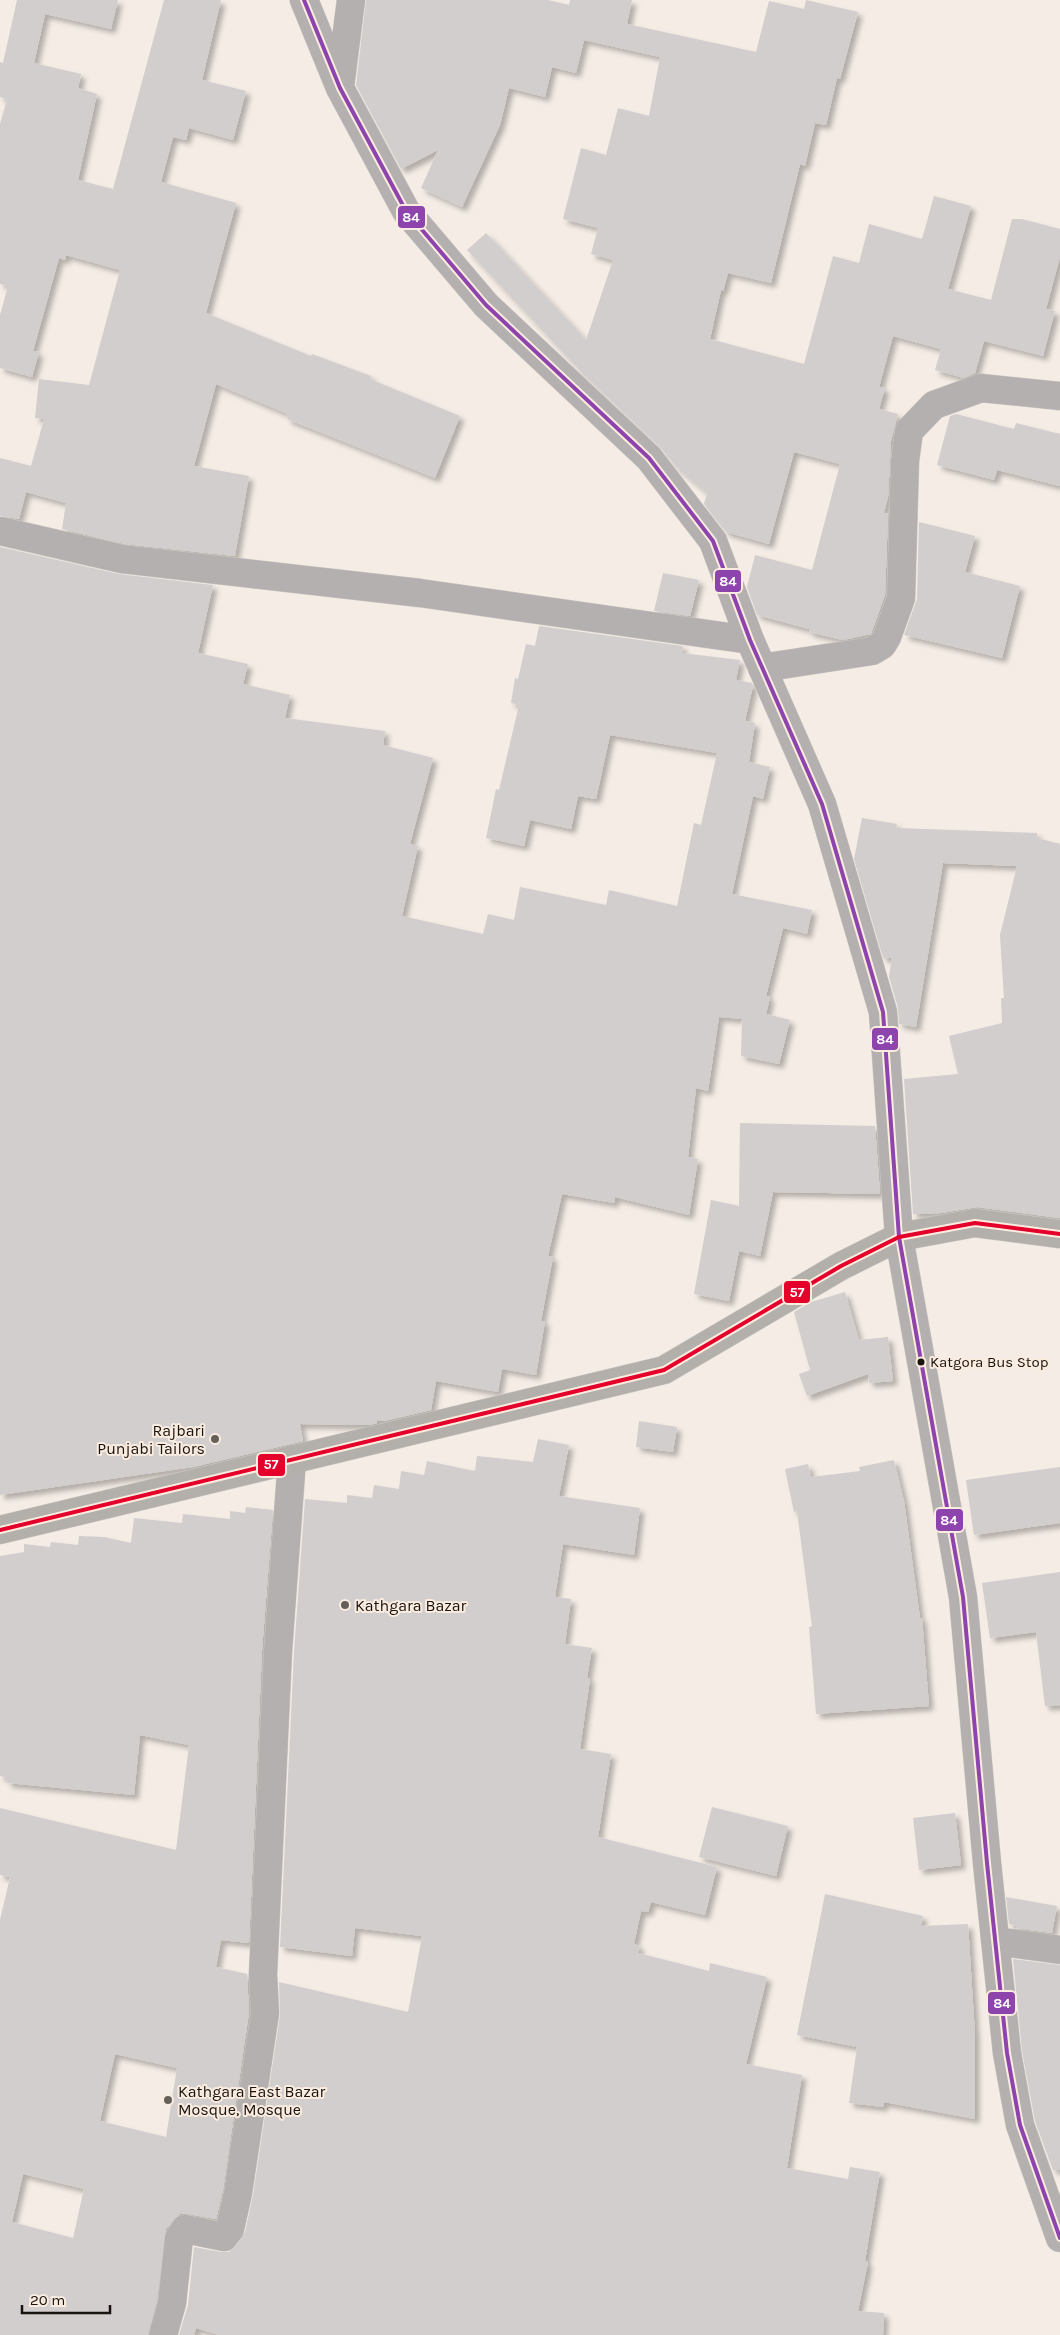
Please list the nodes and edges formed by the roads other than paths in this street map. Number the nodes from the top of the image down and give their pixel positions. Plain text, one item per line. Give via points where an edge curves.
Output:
1 (304, 0) edge
2 (350, 0) edge
3 (340, 88) junction
4 (1060, 396) edge
5 (0, 531) edge
6 (750, 640) junction
7 (762, 668) junction
8 (1060, 1234) edge
9 (899, 1237) junction
10 (292, 1459) junction
11 (0, 1530) edge
12 (995, 1941) junction
13 (1060, 1950) edge
14 (1060, 2238) edge
15 (163, 2335) edge

1 - 3 street
2 - 3 street
3 - 6 street via 406,211 486,305 649,458 713,541
4 - 7 street via 981,388 934,405 909,431 904,461 901,598 882,645 872,651
5 - 6 street via 122,559 420,593
6 - 7 street
7 - 9 street via 822,804 883,1012
8 - 9 main road via 975,1223
9 - 10 main road via 841,1266 664,1370
9 - 12 street via 963,1597
10 - 11 main road
10 - 15 street via 278,1651 263,1974 264,2013 238,2193 230,2229 224,2237 182,2230 172,2303
12 - 13 street
12 - 14 street via 1007,2053 1020,2125

